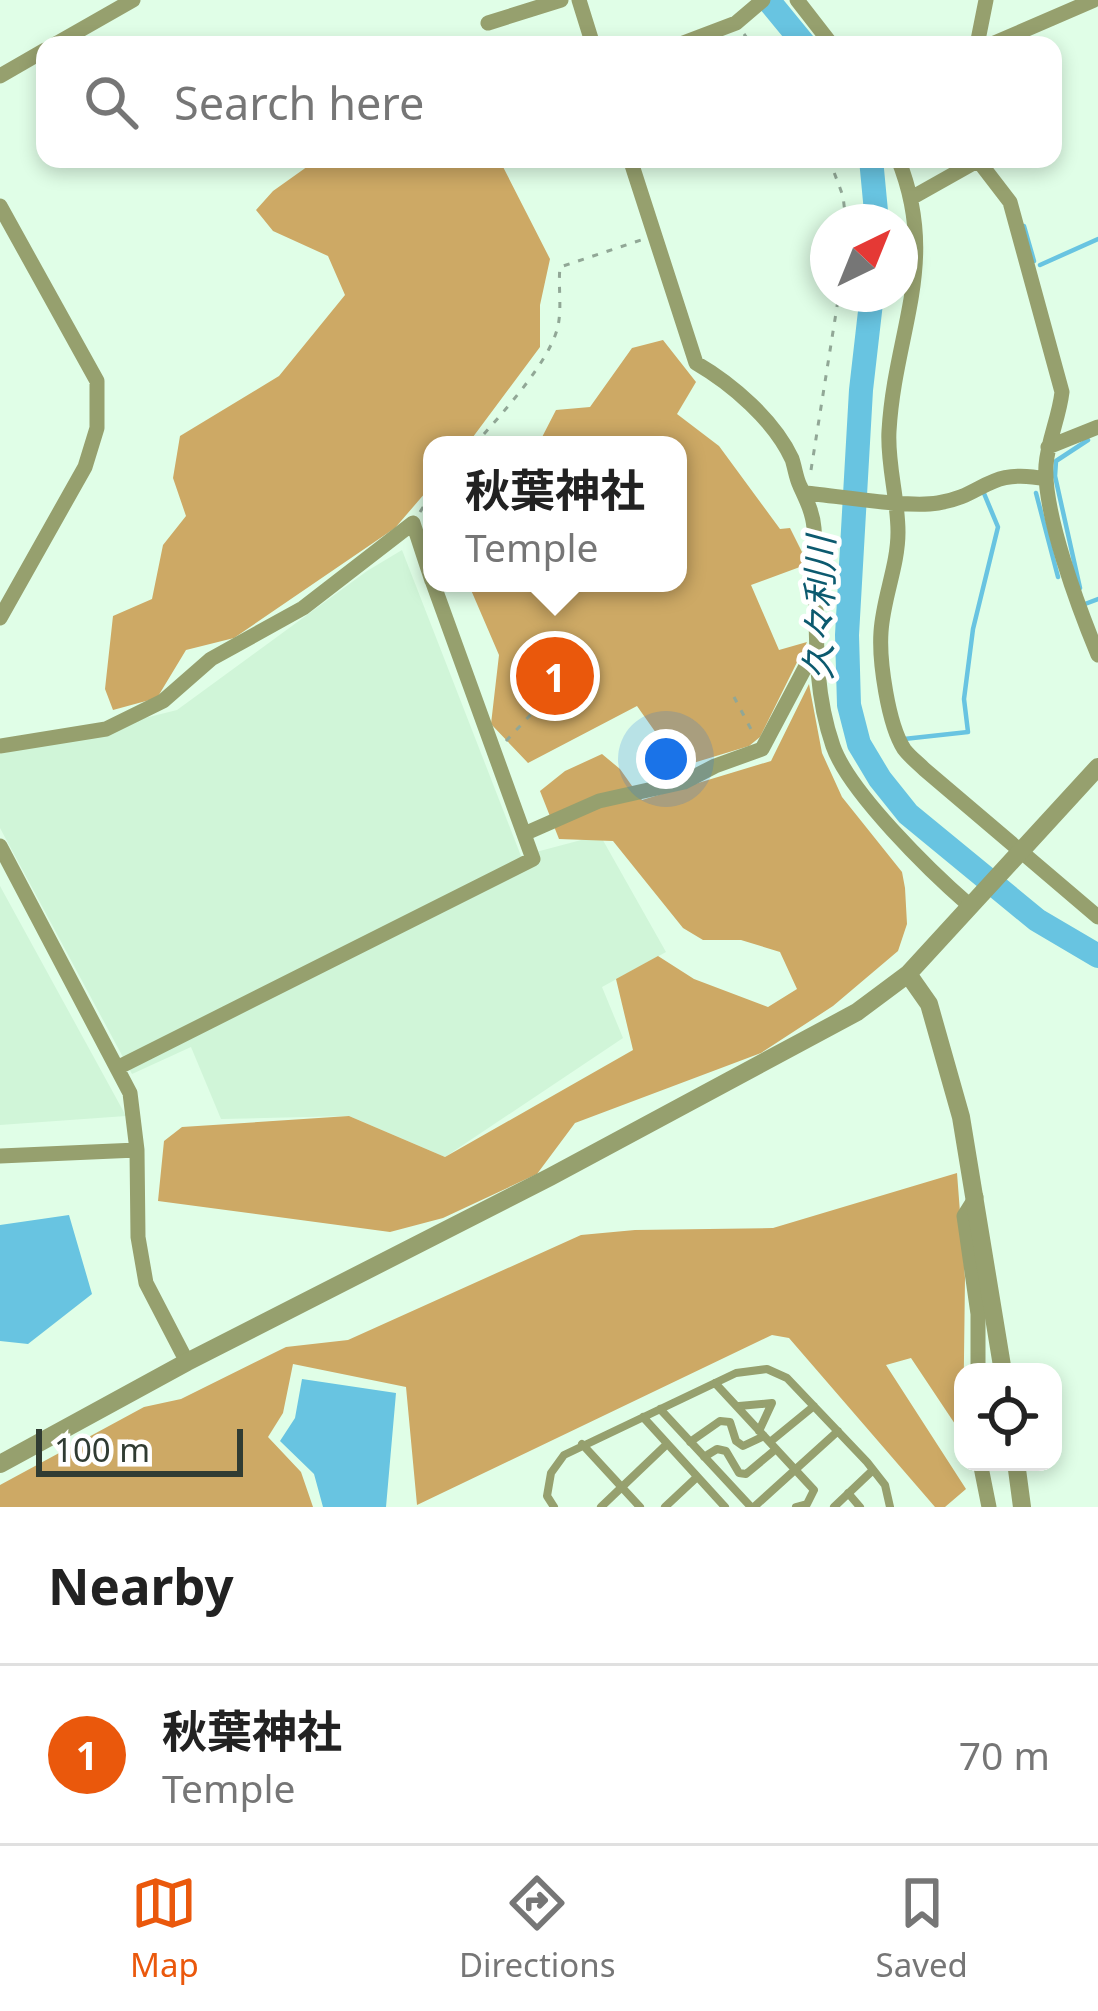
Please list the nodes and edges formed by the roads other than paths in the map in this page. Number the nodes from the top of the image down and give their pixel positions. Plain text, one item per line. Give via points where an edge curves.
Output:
1 (133, 0) edge
2 (561, 0) edge
3 (579, 0) edge
4 (763, 0) edge
5 (797, 0) edge
6 (986, 0) edge
7 (1094, 0) edge
8 (488, 22) dead end
9 (70, 36) edge
10 (590, 36) edge
11 (704, 36) edge
12 (825, 36) edge
13 (978, 36) edge
14 (1011, 36) edge
15 (36, 55) edge
16 (0, 76) edge
17 (633, 168) edge
18 (902, 168) edge
19 (963, 168) edge
20 (983, 168) edge
21 (914, 196) junction
22 (0, 206) edge
23 (1098, 427) edge
24 (1048, 447) junction
25 (1046, 479) junction
26 (802, 487) junction
27 (896, 501) junction
28 (423, 555) edge
29 (436, 592) edge
30 (0, 617) edge
31 (815, 649) junction
32 (1098, 655) edge
33 (0, 746) edge
34 (1098, 767) edge
35 (524, 834) junction
36 (0, 846) edge
37 (1022, 849) junction
38 (969, 905) junction
39 (1098, 916) edge
40 (908, 974) junction
41 (119, 1067) junction
42 (136, 1150) junction
43 (0, 1156) edge
44 (976, 1197) junction
45 (188, 1362) junction
46 (978, 1363) edge
47 (1002, 1363) edge
48 (715, 1383) junction
49 (737, 1406) junction
50 (814, 1406) junction
51 (661, 1409) junction
52 (643, 1417) junction
53 (838, 1431) junction
54 (767, 1439) junction
55 (690, 1442) junction
56 (582, 1444) junction
57 (668, 1444) junction
58 (704, 1456) junction
59 (0, 1464) edge
60 (796, 1470) junction
61 (874, 1470) junction
62 (982, 1471) edge
63 (1017, 1471) edge
64 (698, 1477) junction
65 (622, 1487) junction
66 (848, 1493) junction
67 (670, 1505) edge
68 (554, 1507) edge
69 (601, 1507) edge
70 (640, 1507) edge
71 (725, 1507) edge
72 (752, 1507) edge
73 (796, 1507) edge
74 (834, 1507) edge
75 (860, 1507) edge
76 (890, 1507) edge
77 (989, 1507) edge
78 (1022, 1507) edge

1 - 9 street
2 - 8 street
3 - 10 street
4 - 11 street
5 - 12 street
6 - 13 street
7 - 14 street
15 - 16 street
17 - 26 street via 696,363 772,430
18 - 21 street
19 - 21 street
20 - 24 street via 1010,202 1062,392
21 - 27 street via 916,271 889,433
22 - 30 street via 97,381 97,428 86,467
23 - 24 street
24 - 25 street
25 - 27 street via 992,479 943,503
25 - 32 street via 1075,600
26 - 27 street
26 - 31 street via 814,524
27 - 37 street via 881,632 894,725 923,769
28 - 33 street via 413,524 303,608 211,659 163,701 106,729
29 - 35 street
31 - 35 street via 762,749
31 - 38 street via 820,704 853,786
34 - 37 street
35 - 41 street via 533,859
36 - 41 street
37 - 38 street
37 - 39 street
38 - 40 street
40 - 44 street via 929,1004
40 - 45 street via 856,1012
41 - 42 street
42 - 43 street
42 - 45 street via 146,1283
44 - 46 street via 964,1216
44 - 47 street
45 - 59 street
48 - 49 lane
48 - 50 lane via 767,1369
48 - 51 lane
49 - 54 lane
49 - 54 lane via 772,1403
50 - 53 lane
50 - 54 lane
51 - 52 lane
51 - 55 lane
52 - 56 lane
52 - 57 lane
53 - 60 lane
53 - 61 lane
54 - 55 lane via 743,1446 721,1420
54 - 58 lane via 746,1474 726,1450
54 - 60 lane
55 - 58 lane
56 - 65 lane
56 - 68 lane via 551,1473 547,1496
57 - 64 lane
57 - 65 lane
58 - 72 lane
60 - 72 lane
60 - 73 lane via 814,1490
61 - 66 lane
61 - 76 lane
62 - 77 street
63 - 78 street
64 - 67 lane
64 - 71 lane
65 - 69 lane
65 - 70 lane
66 - 74 lane
66 - 75 lane

